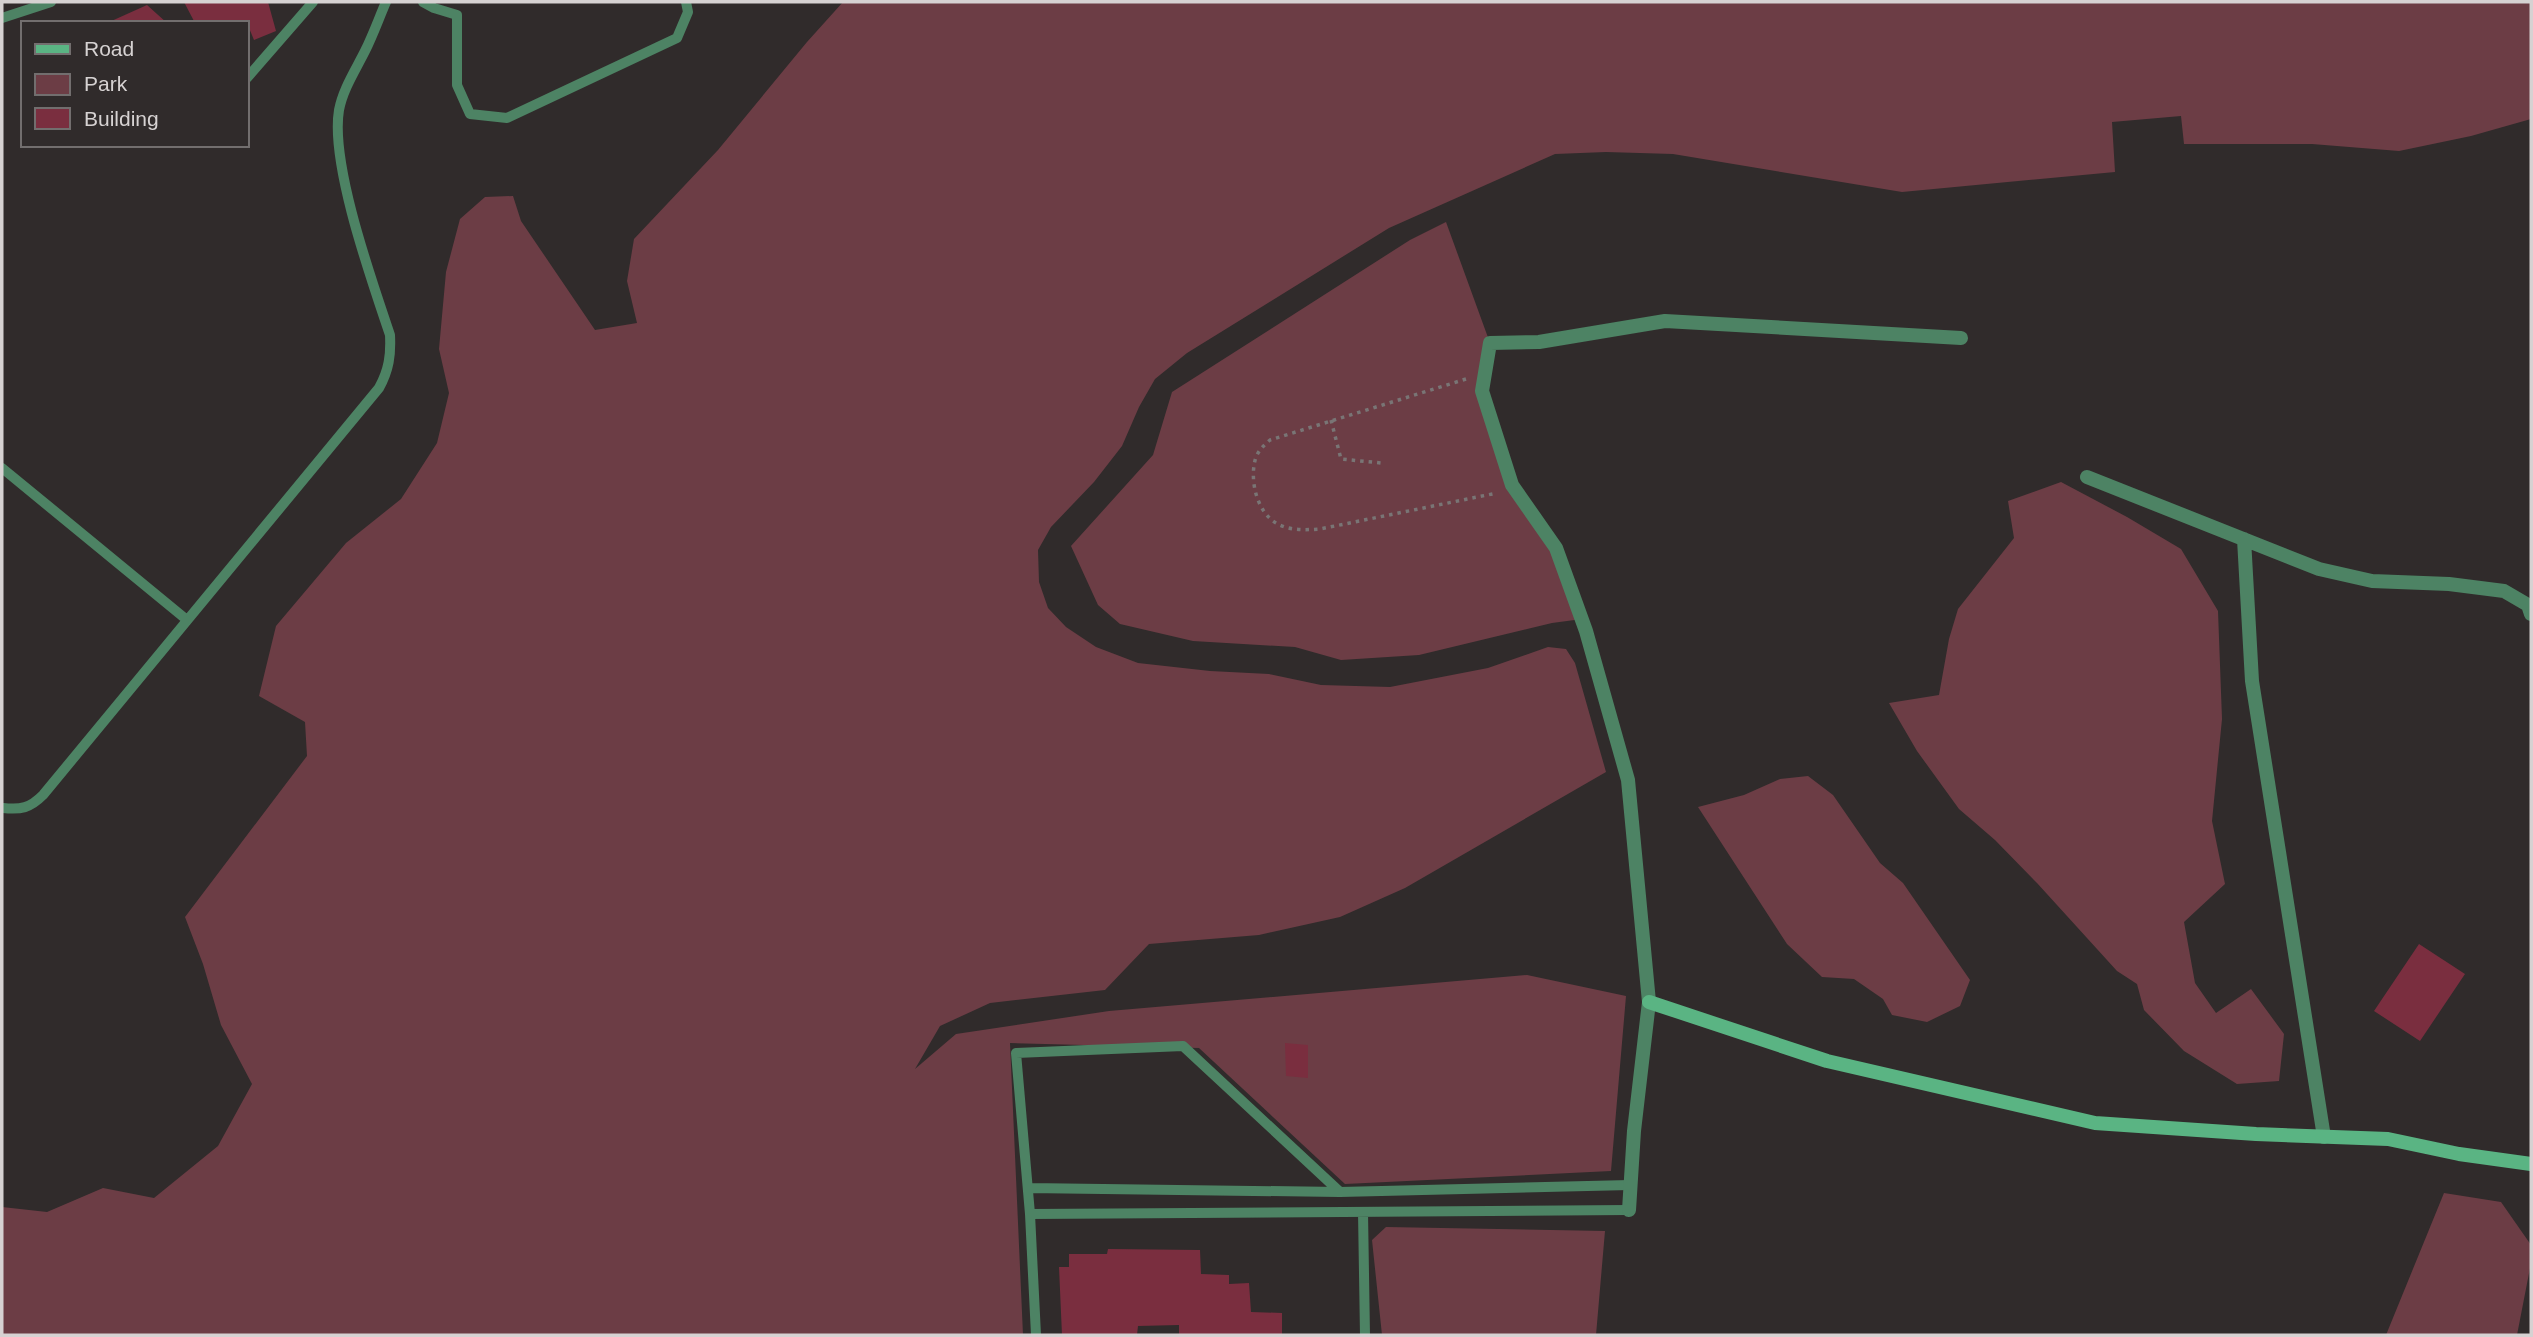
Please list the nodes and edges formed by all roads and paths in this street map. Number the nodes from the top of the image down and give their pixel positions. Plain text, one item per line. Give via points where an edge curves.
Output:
1 (51, 2) edge
2 (313, 2) edge
3 (386, 2) edge
4 (423, 2) edge
5 (686, 2) edge
6 (2, 18) edge
7 (248, 77) edge
8 (1961, 338) dead end
9 (1485, 373) junction
10 (1331, 420) junction
11 (1381, 463) dead end
12 (2, 468) edge
13 (2087, 477) dead end
14 (1515, 489) junction
15 (2244, 539) junction
16 (2531, 614) edge
17 (187, 620) junction
18 (2, 809) edge
19 (1649, 1002) junction
20 (2324, 1137) junction
21 (2531, 1164) edge
22 (1630, 1185) junction
23 (1028, 1188) junction
24 (1340, 1192) junction
25 (1629, 1210) joint
26 (1363, 1212) junction
27 (1030, 1214) junction
28 (1036, 1335) edge
29 (1365, 1335) edge

1 - 6 lane
2 - 7 lane
3 - 17 lane via 345,90 338,131 345,184 390,335 387,373
4 - 5 lane via 457,15 457,85 470,114 507,118 677,38 688,12
8 - 9 street via 1665,321 1539,342 1490,343
9 - 10 path
9 - 14 street via 1482,391
10 - 11 path via 1341,459
10 - 14 path via 1270,440 1260,449 1254,489 1275,522 1301,531 1320,529
12 - 17 lane
13 - 15 street
14 - 19 street via 1556,548 1586,631 1628,780
15 - 16 street via 2319,569 2372,581 2504,591 2528,605
15 - 20 street via 2252,681
17 - 18 lane via 43,795 19,810
19 - 20 street via 1827,1061 2095,1123
19 - 22 street
20 - 21 street via 2388,1139
22 - 24 lane
22 - 25 street
23 - 24 lane
23 - 24 lane via 1016,1052 1183,1046
23 - 27 lane
25 - 26 lane
26 - 27 lane
26 - 29 lane
27 - 28 lane

